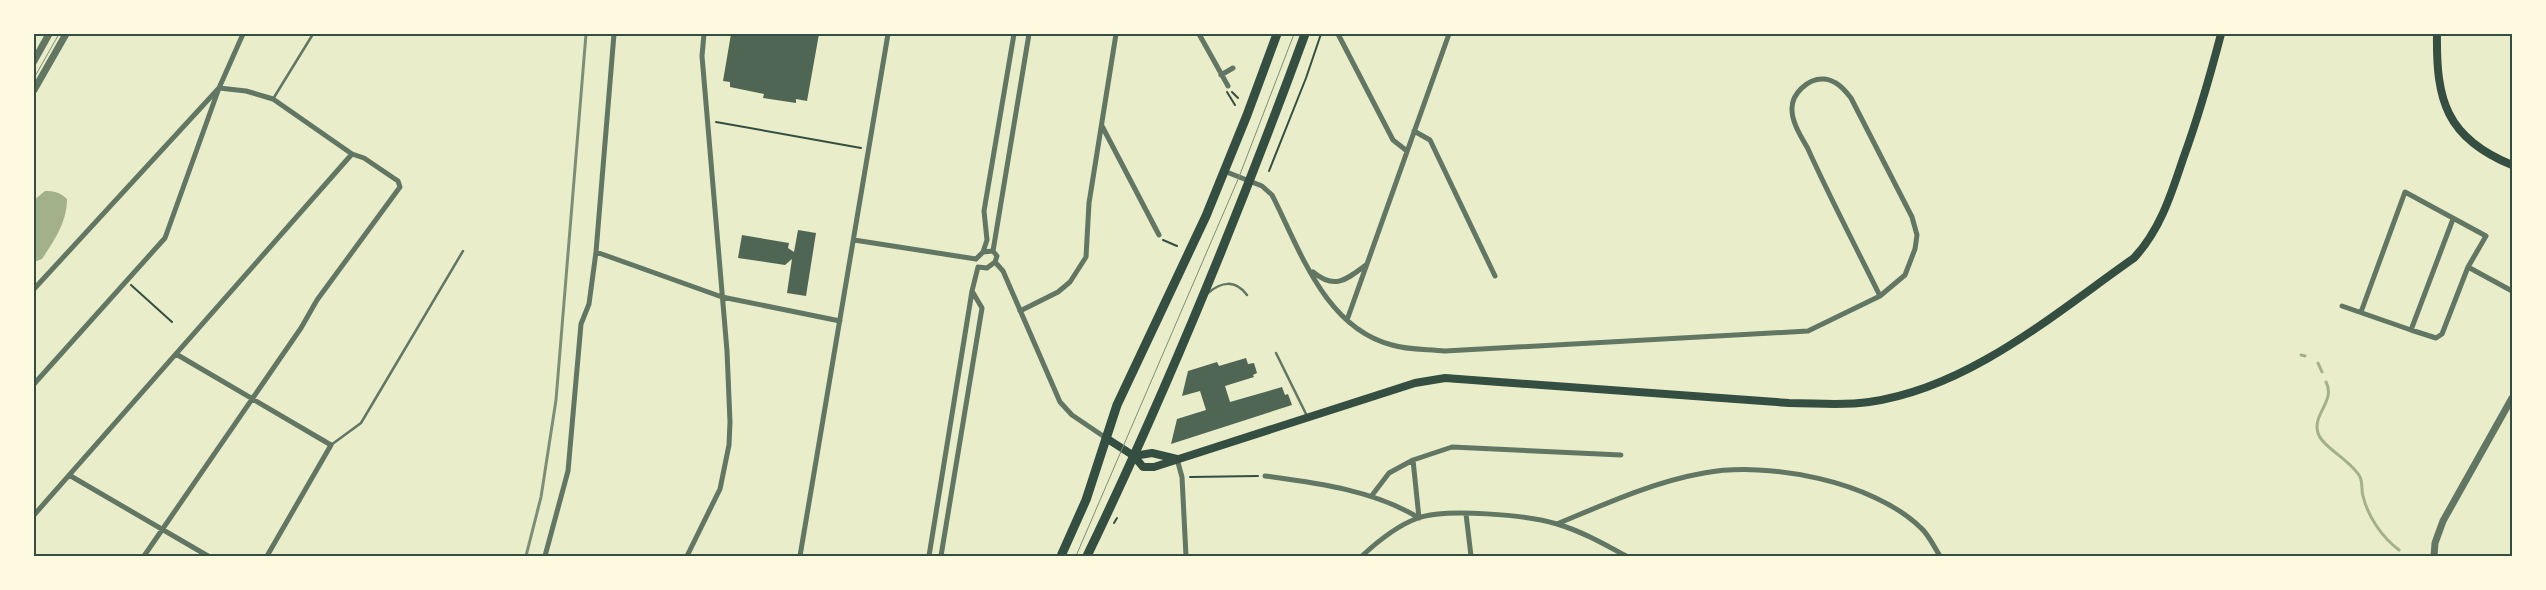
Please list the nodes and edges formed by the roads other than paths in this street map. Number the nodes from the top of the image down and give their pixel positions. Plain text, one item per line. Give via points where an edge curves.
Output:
1 (49, 34) edge
2 (66, 34) edge
3 (243, 34) edge
4 (313, 34) edge
5 (614, 34) edge
6 (704, 34) edge
7 (888, 34) edge
8 (1014, 34) edge
9 (1029, 34) edge
10 (1116, 34) edge
11 (1199, 34) edge
12 (1277, 34) edge
13 (1305, 34) edge
14 (1338, 34) edge
15 (1450, 34) edge
16 (2221, 34) edge
17 (2437, 34) edge
18 (34, 61) edge
19 (1234, 68) dead end
20 (1221, 75) junction
21 (1228, 86) road end
22 (218, 88) junction
23 (34, 90) edge
24 (274, 99) junction
25 (1102, 125) junction
26 (1414, 131) junction
27 (1407, 151) junction
28 (352, 154) junction
29 (2512, 165) edge
30 (1224, 172) junction
31 (1249, 181) junction
32 (2453, 218) junction
33 (1160, 238) road end
34 (854, 240) junction
35 (463, 251) dead end
36 (993, 251) junction
37 (596, 252) junction
38 (982, 252) junction
39 (976, 260) junction
40 (995, 262) junction
41 (1366, 265) junction
42 (978, 267) junction
43 (2468, 267) junction
44 (1310, 270) junction
45 (1496, 276) dead end
46 (34, 289) edge
47 (972, 291) junction
48 (2512, 291) edge
49 (1247, 294) dead end
50 (1880, 296) junction
51 (722, 297) junction
52 (1200, 302) junction
53 (2342, 306) dead end
54 (1020, 311) junction
55 (2361, 312) junction
56 (1346, 320) junction
57 (840, 321) junction
58 (2412, 330) junction
59 (1276, 352) dead end
60 (176, 354) junction
61 (34, 384) edge
62 (251, 398) junction
63 (2512, 398) edge
64 (1308, 417) junction
65 (1106, 438) junction
66 (331, 445) junction
67 (1134, 456) junction
68 (1621, 456) dead end
69 (1177, 459) junction
70 (1413, 460) junction
71 (69, 475) junction
72 (1265, 476) road end
73 (1373, 494) dead end
74 (1466, 514) junction
75 (34, 515) edge
76 (1419, 518) junction
77 (1557, 524) junction
78 (162, 529) junction
79 (144, 556) edge
80 (208, 556) edge
81 (266, 556) edge
82 (545, 556) edge
83 (686, 556) edge
84 (800, 556) edge
85 (929, 556) edge
86 (941, 556) edge
87 (1061, 556) edge
88 (1087, 556) edge
89 (1186, 556) edge
90 (1362, 556) edge
91 (1470, 556) edge
92 (1626, 556) edge
93 (1940, 556) edge
94 (2434, 556) edge

1 - 18 street
2 - 23 street
3 - 22 street
4 - 24 lane
5 - 37 street
6 - 51 street via 702,56
7 - 34 street
8 - 38 street via 984,211 987,240
9 - 36 street
10 - 25 street
11 - 20 street
12 - 30 main road
13 - 31 main road
14 - 27 street via 1393,140
15 - 26 street
16 - 64 main road via 2188,147 2162,218 2148,243 2134,258 1983,362 1940,383 1879,400 1845,404 1790,403 1446,378 1415,383
17 - 29 main road via 2436,66 2443,100 2453,123 2482,150
19 - 20 street
20 - 21 street
22 - 24 street
22 - 46 street
22 - 61 street via 168,233
24 - 28 street
25 - 33 street
25 - 54 street via 1089,203 1086,257 1070,282 1058,292
26 - 27 street
26 - 45 street via 1430,140
27 - 41 street
28 - 60 street
28 - 62 street via 364,158 398,181 400,187 317,300
30 - 31 street
30 - 65 main road via 1132,369
31 - 44 street via 1272,195
31 - 52 main road
32 - 43 street via 2486,236
32 - 55 street via 2405,192
32 - 58 street
34 - 39 street
34 - 57 street
35 - 66 lane via 361,423
36 - 38 street
36 - 40 street via 997,256
37 - 51 street
37 - 82 street via 589,304 581,324 568,471
38 - 39 street
39 - 42 street
40 - 42 street via 986,268
40 - 54 street via 1003,271
41 - 44 street via 1343,281 1334,282 1321,279
41 - 56 street
42 - 47 street
43 - 48 street
43 - 58 street via 2442,334 2436,338
44 - 56 street via 1329,304
47 - 85 street
47 - 86 street via 982,308
49 - 52 lane via 1238,286 1222,284
50 - 50 street via 1905,275 1912,262 1917,235 1912,217 1851,98 1842,87 1821,79 1803,86 1796,95 1792,111
50 - 56 street via 1808,331 1445,351 1392,346 1367,336
51 - 57 street
51 - 83 street via 729,445 720,489
52 - 67 main road
53 - 55 street
54 - 65 street via 1060,402 1072,415
55 - 58 street
57 - 84 street
59 - 64 lane
60 - 62 street
60 - 71 street
62 - 66 street
62 - 78 street
63 - 94 street via 2443,521
64 - 69 main road
65 - 67 main road
65 - 87 main road via 1086,500
66 - 81 street
67 - 69 main road via 1152,453
67 - 69 main road via 1147,468
67 - 88 main road
68 - 70 street via 1452,446
69 - 89 street via 1182,477
70 - 73 street via 1390,473
70 - 76 street
71 - 75 street
71 - 78 street
72 - 76 street via 1371,497
74 - 76 street
74 - 77 street via 1519,516
74 - 91 street
76 - 90 street via 1391,531
77 - 92 street
77 - 93 street via 1671,480 1704,472 1767,470 1828,481 1879,500 1908,516 1923,529
78 - 79 street
78 - 80 street

